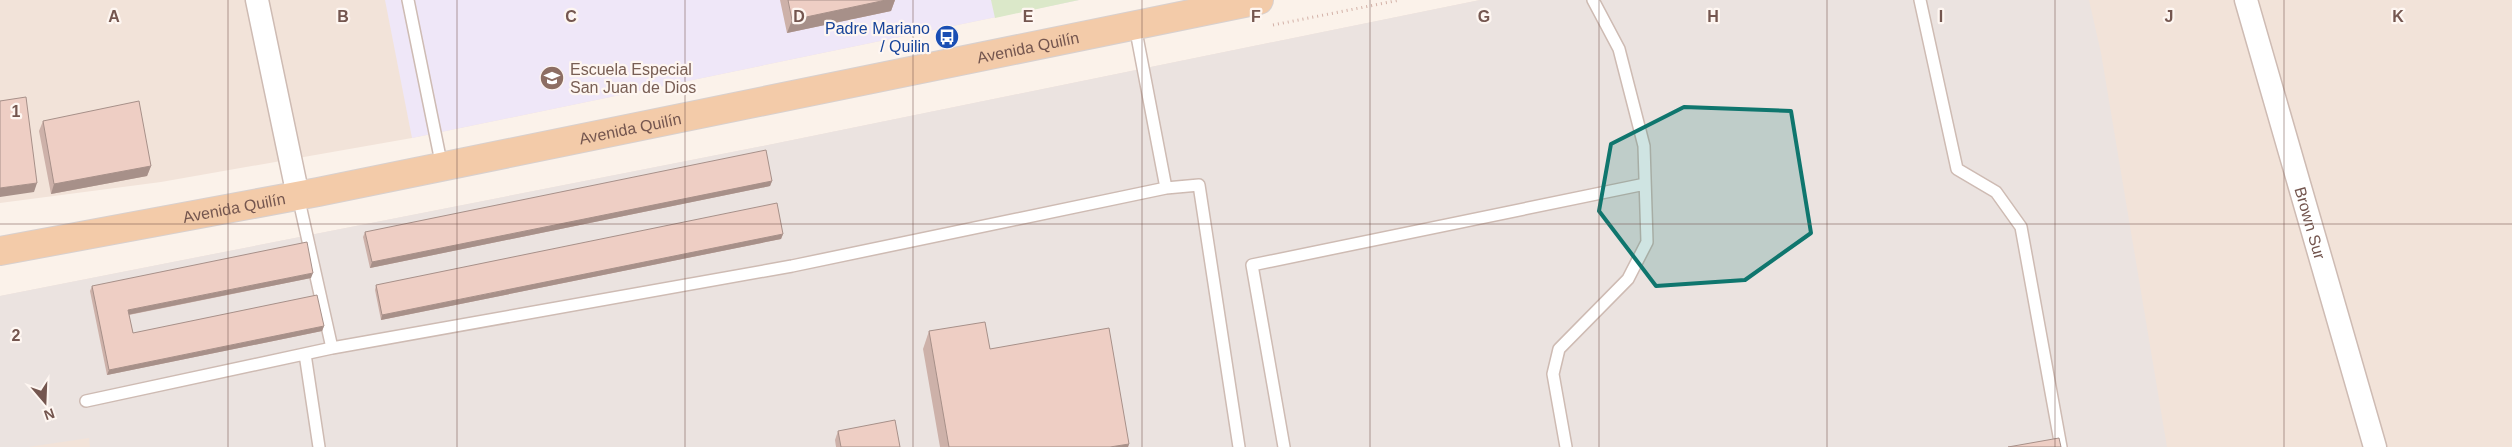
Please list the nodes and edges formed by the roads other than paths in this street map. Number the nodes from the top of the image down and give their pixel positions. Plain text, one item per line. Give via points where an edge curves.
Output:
1 (257, 0) edge
2 (408, 0) edge
3 (1259, 0) edge
4 (1593, 0) edge
5 (1920, 0) edge
6 (2246, 0) edge
7 (1135, 26) junction
8 (442, 167) junction
9 (1645, 184) junction
10 (1166, 188) junction
11 (298, 196) junction
12 (0, 251) edge
13 (332, 348) junction
14 (304, 354) junction
15 (86, 401) dead end
16 (319, 447) edge
17 (1239, 447) edge
18 (1284, 447) edge
19 (1566, 447) edge
20 (2061, 447) edge
21 (2375, 447) edge

1 - 11 street
2 - 8 lane
3 - 7 main road, Avenida Quilín
4 - 9 lane via 1619,49 1644,146
5 - 20 lane via 1957,169 1996,192 2021,227
6 - 21 street, Brown Sur
7 - 8 main road, Avenida Quilín
7 - 10 lane
8 - 11 main road, Avenida Quilín
9 - 18 lane via 1252,265
9 - 19 lane via 1647,242 1628,279 1559,349 1553,374
10 - 13 lane via 792,266
10 - 17 lane via 1199,185
11 - 12 main road, Avenida Quilín
11 - 13 lane
13 - 14 lane
14 - 15 lane
14 - 16 lane

